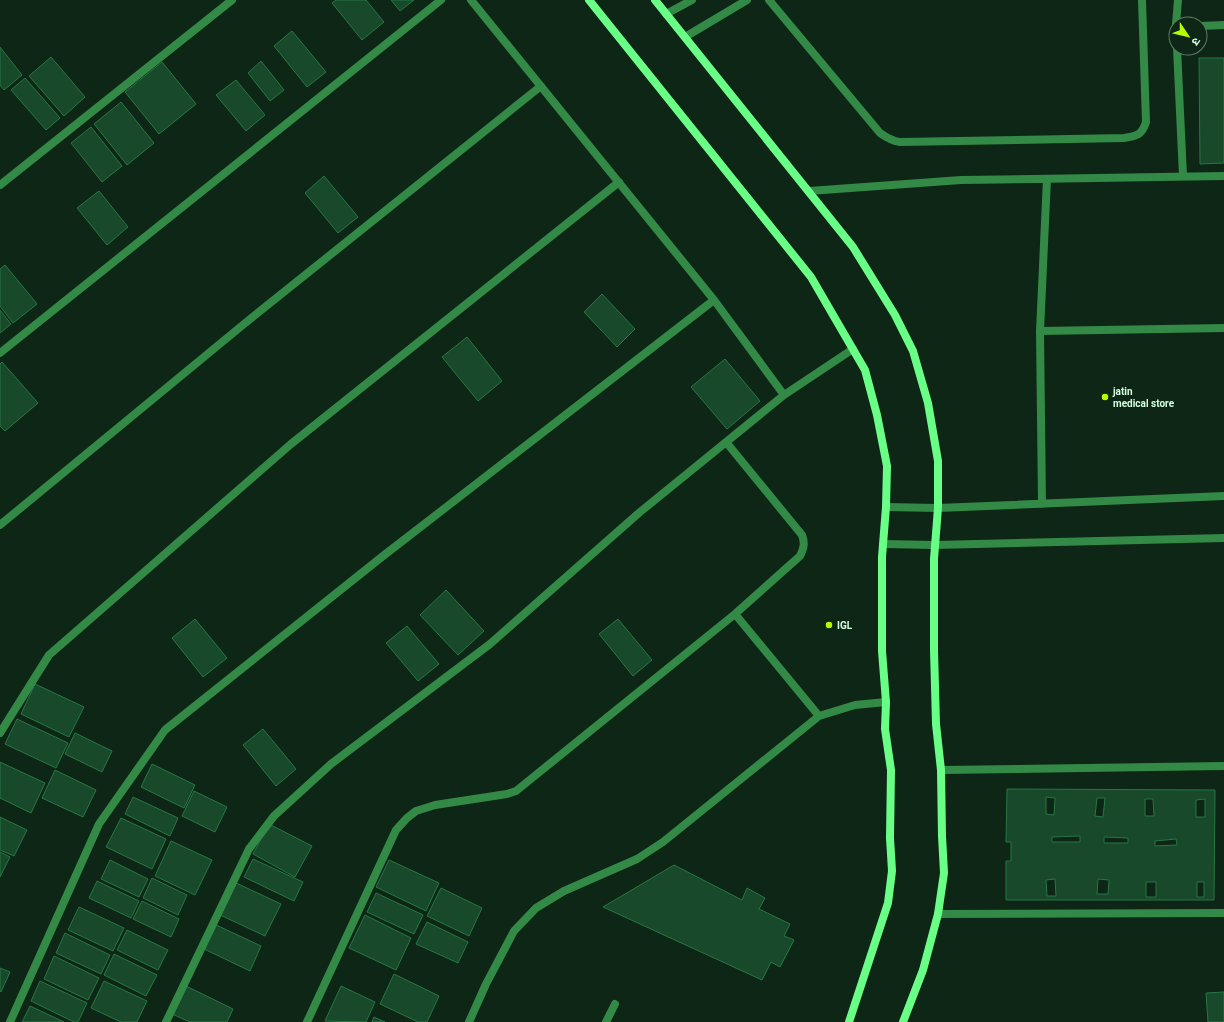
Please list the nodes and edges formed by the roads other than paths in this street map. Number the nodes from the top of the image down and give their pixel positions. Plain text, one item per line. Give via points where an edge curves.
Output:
1 (232, 0) edge
2 (441, 0) edge
3 (471, 0) edge
4 (589, 0) edge
5 (655, 0) edge
6 (692, 0) edge
7 (747, 0) edge
8 (769, 0) edge
9 (1142, 0) edge
10 (1178, 0) edge
11 (666, 14) junction
12 (1177, 16) edge
13 (1224, 25) edge
14 (1208, 26) edge
15 (685, 37) junction
16 (1177, 56) edge
17 (541, 86) junction
18 (1183, 176) junction
19 (1224, 176) edge
20 (1047, 178) junction
21 (619, 182) junction
22 (0, 185) edge
23 (809, 191) junction
24 (714, 300) junction
25 (1224, 328) edge
26 (1040, 330) junction
27 (853, 349) junction
28 (0, 353) edge
29 (784, 395) junction
30 (726, 442) junction
31 (1224, 496) edge
32 (1042, 504) junction
33 (886, 507) junction
34 (938, 508) junction
35 (0, 524) edge
36 (1224, 538) edge
37 (883, 544) junction
38 (935, 545) junction
39 (735, 614) junction
40 (886, 702) junction
41 (819, 716) junction
42 (0, 733) edge
43 (1224, 766) edge
44 (941, 770) junction
45 (938, 914) junction
46 (1224, 914) edge
47 (615, 1004) dead end
48 (10, 1022) edge
49 (166, 1022) edge
50 (307, 1022) edge
51 (469, 1022) edge
52 (606, 1022) edge
53 (849, 1022) edge
54 (903, 1022) edge

1 - 22 street
2 - 28 street
3 - 17 street
4 - 27 street via 811,277
5 - 11 street
6 - 11 street
7 - 15 street
8 - 9 street via 880,133 900,142 1136,137 1144,131 1146,122
10 - 12 street
11 - 15 street
13 - 14 street
15 - 23 street
16 - 18 street
17 - 21 street
17 - 35 street
18 - 19 street
18 - 20 street
20 - 23 street via 961,180
20 - 26 street
21 - 24 street
21 - 42 street via 291,444 49,655
23 - 34 street via 853,247 895,315 913,350 928,403 938,461
24 - 29 street
24 - 48 street via 383,556 165,730 99,824
25 - 26 street
26 - 32 street
27 - 29 street
27 - 33 street via 865,370 877,415 886,466
29 - 30 street
30 - 39 street via 802,534 805,541 800,556
30 - 49 street via 640,512 490,644 331,764 274,816 249,849
31 - 32 street
32 - 34 street
33 - 34 street
33 - 37 street
34 - 38 street
36 - 38 street
37 - 38 street
37 - 40 street via 882,651
38 - 44 street via 934,650 936,724
39 - 41 street
39 - 50 street via 516,791 435,805 407,818 396,830
40 - 41 street via 855,705
40 - 53 street via 885,729 891,770 892,871 888,902
41 - 51 street via 663,842 637,859 564,891 536,908 514,931
43 - 44 street
44 - 45 street via 944,873
45 - 46 street
45 - 54 street via 923,970
47 - 52 street

